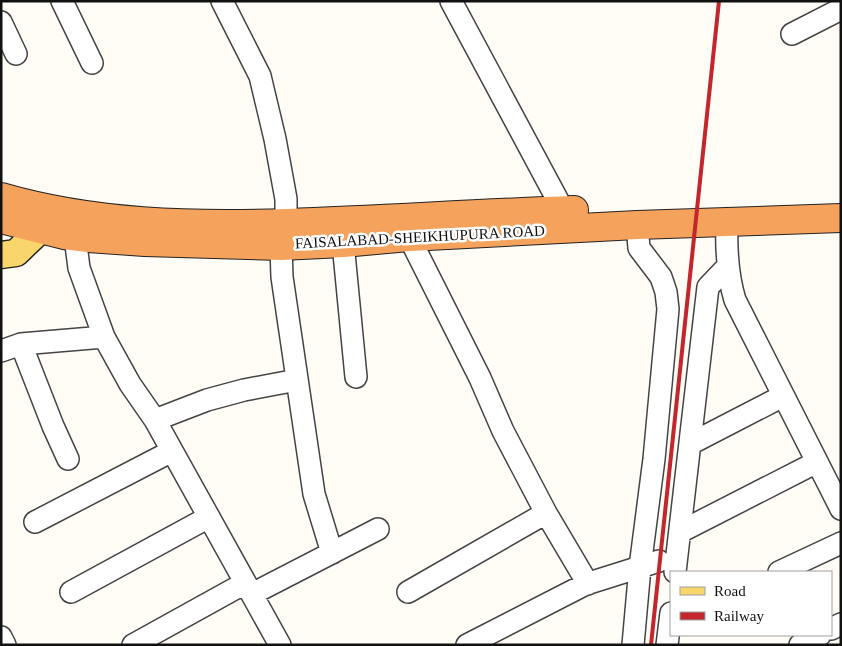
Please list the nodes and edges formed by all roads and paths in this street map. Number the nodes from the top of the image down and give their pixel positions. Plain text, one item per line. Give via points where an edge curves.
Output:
1 (62, 1) edge
2 (222, 1) edge
3 (451, 1) edge
4 (841, 9) edge
5 (1, 22) edge
6 (792, 34) dead end
7 (16, 54) dead end
8 (92, 63) dead end
9 (1, 197) edge
10 (841, 198) edge
11 (562, 210) junction
12 (841, 218) edge
13 (1, 219) edge
14 (727, 221) junction
15 (637, 225) junction
16 (61, 229) junction
17 (283, 234) junction
18 (409, 237) junction
19 (343, 243) junction
20 (1, 255) edge
21 (728, 266) junction
22 (104, 337) junction
23 (21, 344) junction
24 (1, 351) edge
25 (356, 377) dead end
26 (297, 380) junction
27 (783, 396) junction
28 (155, 420) junction
29 (690, 444) junction
30 (172, 451) junction
31 (68, 459) dead end
32 (817, 462) junction
33 (841, 509) edge
34 (546, 513) junction
35 (209, 517) junction
36 (35, 522) dead end
37 (378, 529) dead end
38 (680, 532) junction
39 (841, 543) edge
40 (332, 553) junction
41 (658, 567) edge
42 (781, 571) edge
43 (588, 584) junction
44 (248, 588) junction
45 (71, 592) dead end
46 (408, 592) dead end
47 (818, 636) edge
48 (1, 637) edge
49 (5, 645) edge
50 (133, 645) edge
51 (280, 645) edge
52 (467, 645) edge
53 (633, 645) edge
54 (800, 645) edge

1 - 8 street
2 - 17 street via 260,76 286,199
3 - 11 street
4 - 6 street
5 - 7 street
9 - 16 highway, FAISALABAD-SHEIKHUPURA ROAD
10 - 11 highway, FAISALABAD-SHEIKHUPURA ROAD
11 - 17 highway, FAISALABAD-SHEIKHUPURA ROAD
12 - 14 highway, FAISALABAD-SHEIKHUPURA ROAD
13 - 16 highway, FAISALABAD-SHEIKHUPURA ROAD
14 - 15 highway, FAISALABAD-SHEIKHUPURA ROAD
14 - 21 street
15 - 18 highway, FAISALABAD-SHEIKHUPURA ROAD
15 - 41 street via 639,248 661,277 668,301 654,459
16 - 17 highway, FAISALABAD-SHEIKHUPURA ROAD via 145,242
16 - 20 main road via 16,253
16 - 22 street
17 - 19 highway, FAISALABAD-SHEIKHUPURA ROAD
17 - 26 street via 282,277
18 - 19 highway, FAISALABAD-SHEIKHUPURA ROAD
18 - 34 street
19 - 25 street
21 - 27 street via 735,300
21 - 29 street via 708,287
22 - 23 street
22 - 28 street
23 - 24 street
23 - 31 street
26 - 28 street via 207,400
26 - 40 street via 314,494
27 - 29 street
27 - 32 street
28 - 30 street
29 - 38 street
30 - 35 street
30 - 36 street
32 - 33 street
32 - 38 street
34 - 43 street
34 - 46 street
35 - 44 street
35 - 45 street
37 - 40 street
38 - 41 street
39 - 42 street
40 - 44 street
41 - 43 street
41 - 53 street
43 - 52 street
44 - 50 street
44 - 51 street
47 - 54 street
48 - 49 street

